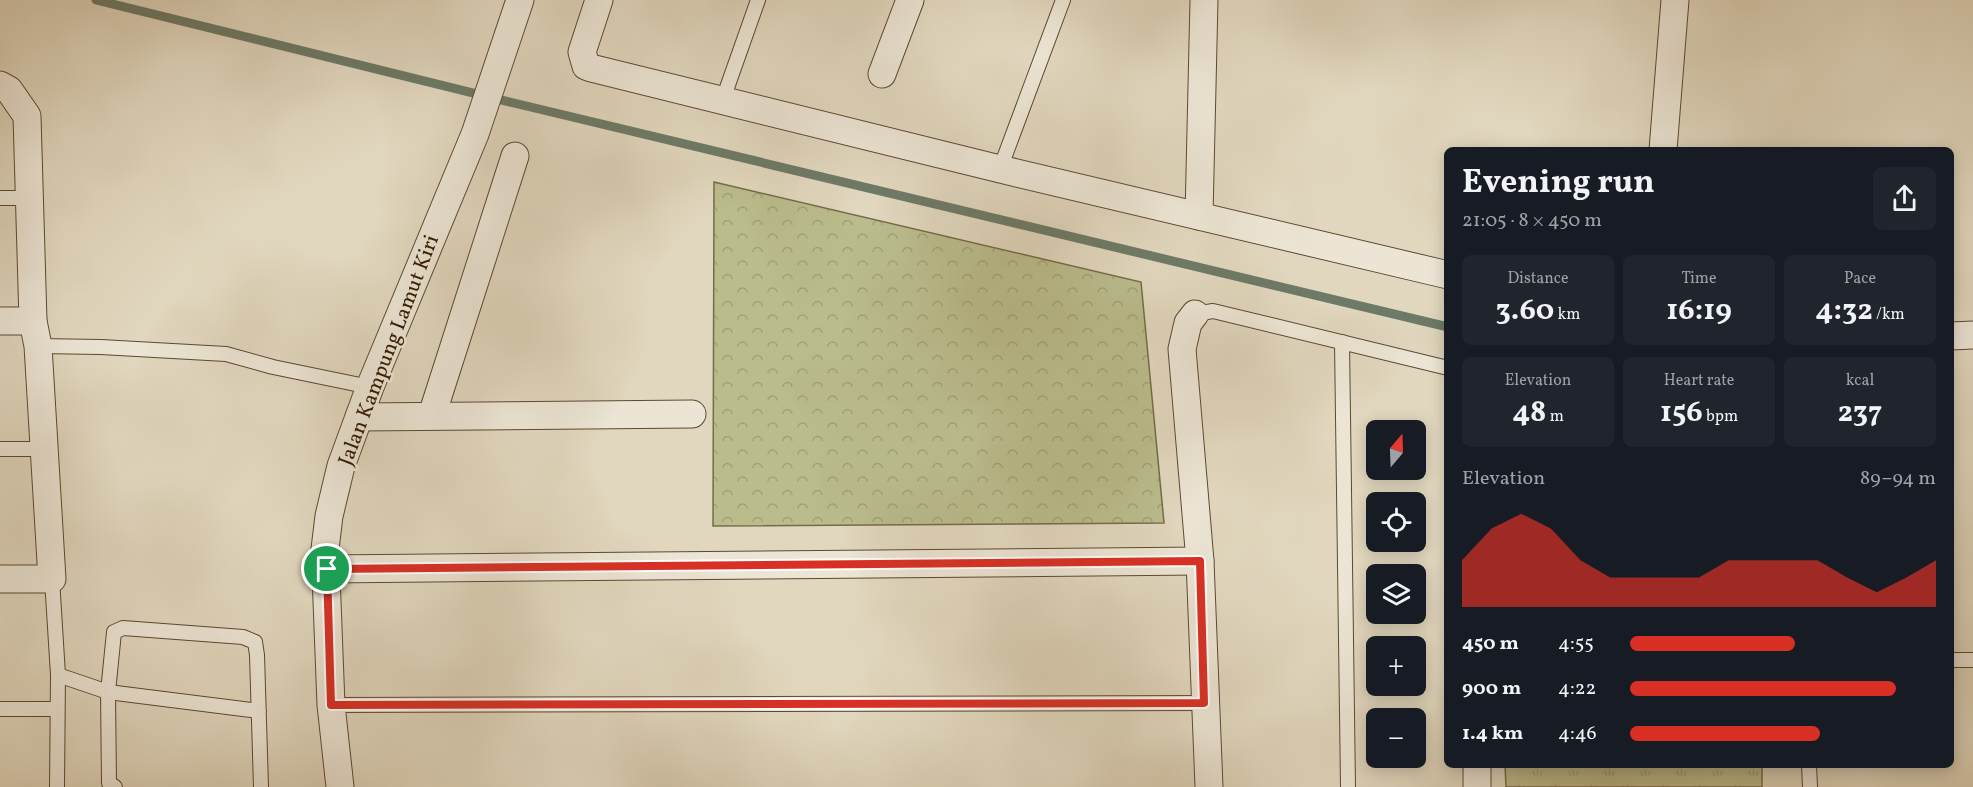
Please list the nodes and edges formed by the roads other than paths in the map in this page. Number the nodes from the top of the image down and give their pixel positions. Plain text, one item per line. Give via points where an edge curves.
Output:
1 (520, 0) edge
2 (599, 0) edge
3 (758, 0) edge
4 (909, 0) edge
5 (1062, 0) edge
6 (1204, 0) edge
7 (1675, 0) edge
8 (882, 74) dead end
9 (0, 85) edge
10 (722, 102) junction
11 (1663, 147) edge
12 (516, 156) dead end
13 (1000, 169) junction
14 (0, 198) edge
15 (29, 198) junction
16 (1199, 216) junction
17 (1444, 274) edge
18 (1195, 314) joint
19 (0, 321) edge
20 (35, 334) junction
21 (1973, 335) edge
22 (1954, 336) edge
23 (1342, 342) junction
24 (1444, 367) edge
25 (370, 387) junction
26 (692, 414) dead end
27 (432, 415) junction
28 (359, 417) junction
29 (0, 449) edge
30 (44, 449) junction
31 (1200, 561) junction
32 (327, 569) junction
33 (0, 579) edge
34 (52, 579) junction
35 (1954, 660) edge
36 (1973, 660) edge
37 (58, 675) junction
38 (108, 692) junction
39 (1204, 703) junction
40 (331, 705) junction
41 (0, 709) edge
42 (57, 709) junction
43 (259, 711) junction
44 (1477, 768) edge
45 (1809, 768) edge
46 (57, 787) edge
47 (115, 787) edge
48 (261, 787) edge
49 (340, 787) edge
50 (1209, 787) edge
51 (1348, 787) edge
52 (1477, 787) edge
53 (1810, 787) edge

1 - 25 street, Jalan Kampung Lamut Kiri via 475,135
2 - 10 street via 582,52 586,66
3 - 10 lane
4 - 8 street
5 - 13 lane
6 - 16 street
7 - 11 street
9 - 15 street via 9,90 27,116
10 - 13 street
12 - 27 street
13 - 16 street
14 - 15 lane
15 - 20 street
16 - 17 street
18 - 23 lane via 1213,311
18 - 31 street via 1188,323 1182,349
19 - 20 street
20 - 25 lane via 123,348 226,354
20 - 30 street
21 - 22 street
23 - 24 lane
23 - 51 lane
25 - 28 street, Jalan Kampung Lamut Kiri
26 - 27 street
27 - 28 street
28 - 32 street, Jalan Kampung Lamut Kiri via 341,466 329,516
29 - 30 lane
30 - 34 street
31 - 32 street
31 - 39 street
32 - 40 street, Jalan Kampung Lamut Kiri
33 - 34 street
34 - 37 lane
35 - 36 lane
37 - 38 lane
37 - 42 lane
38 - 43 lane
38 - 43 lane via 114,632 123,628 243,637 255,642
38 - 47 lane via 109,783
39 - 40 lane
39 - 50 street
40 - 49 street, Jalan Kampung Lamut Kiri
41 - 42 lane
42 - 46 lane
43 - 48 lane
44 - 52 street
45 - 53 lane

